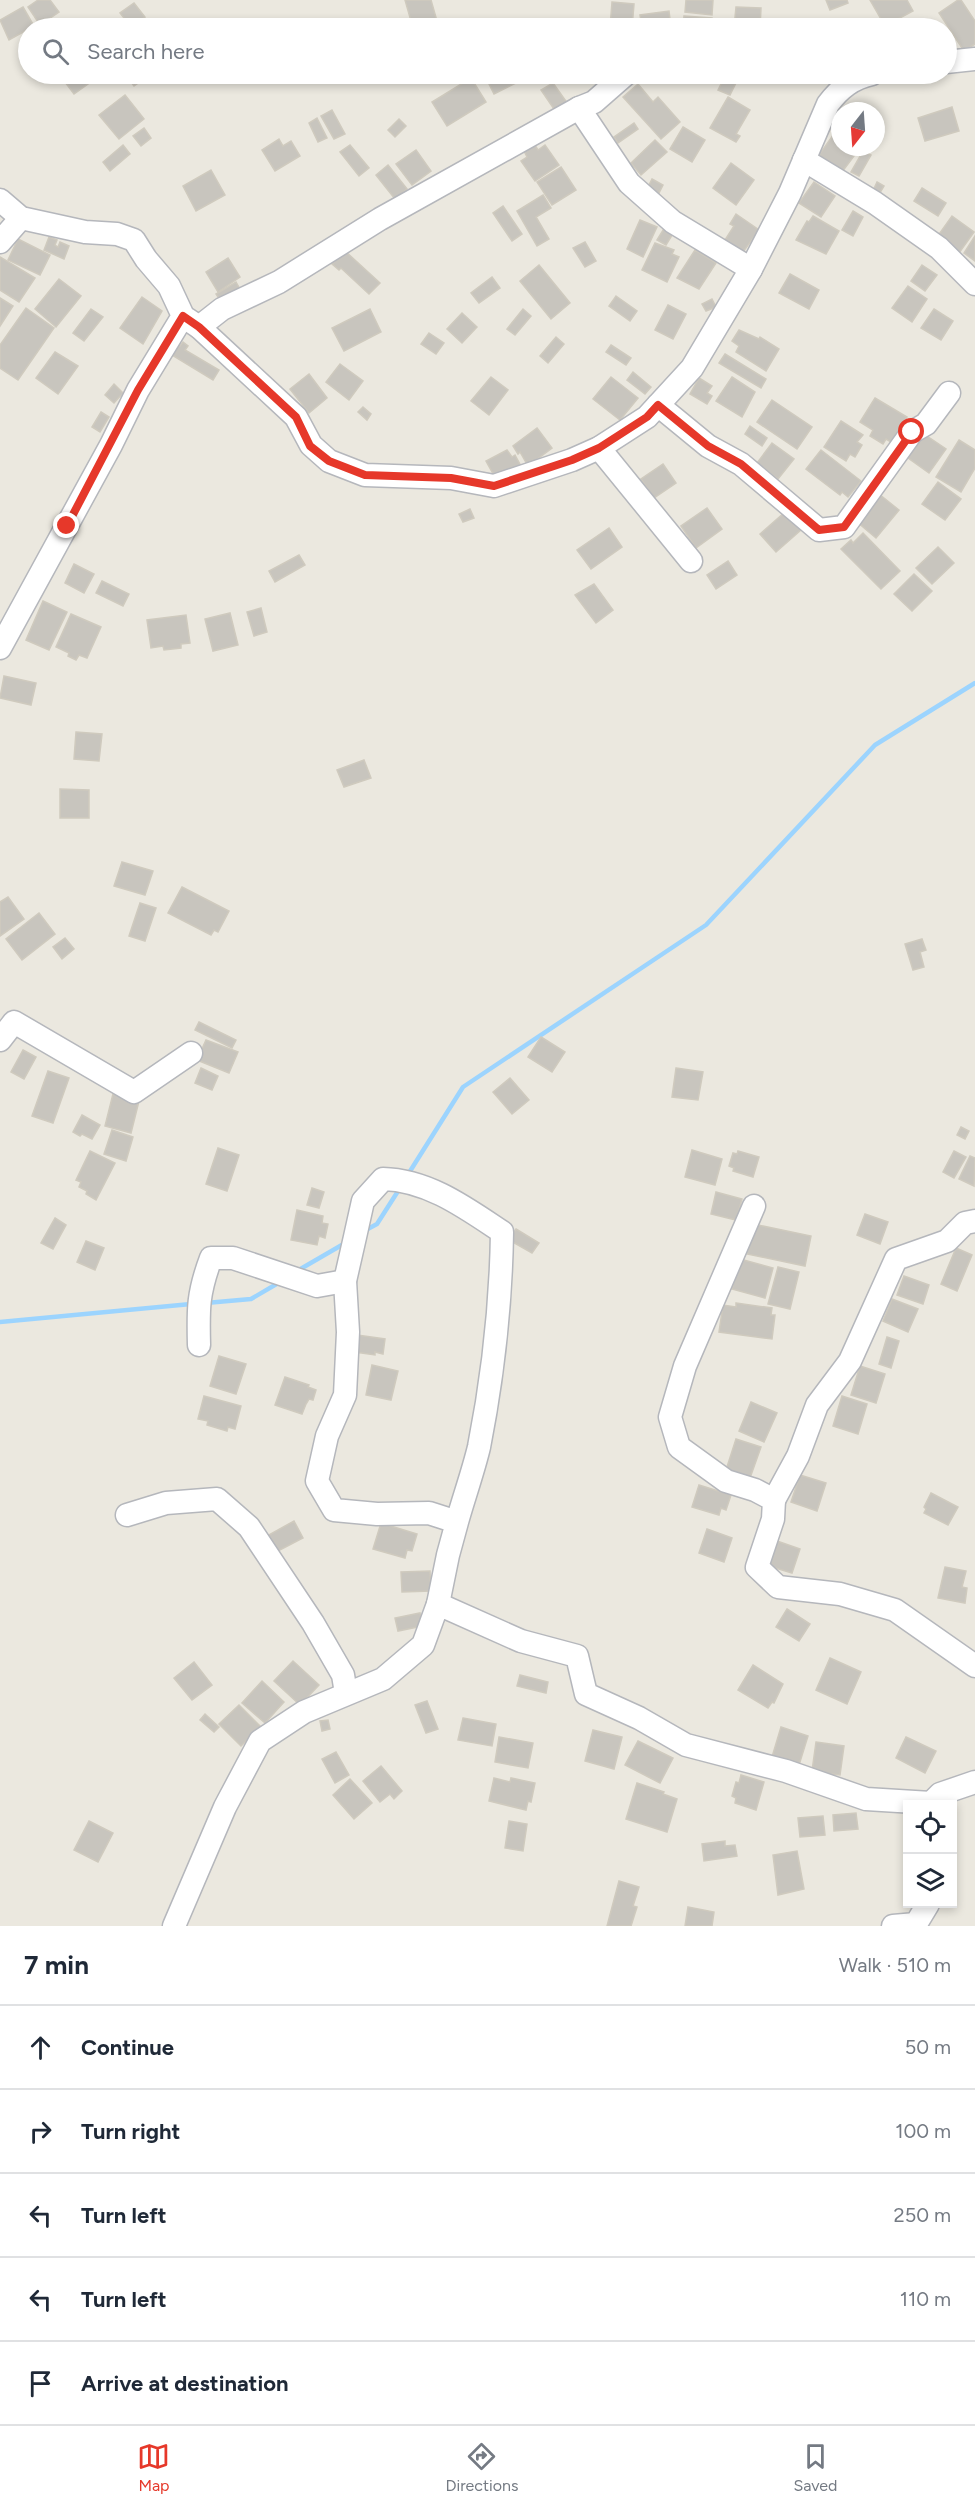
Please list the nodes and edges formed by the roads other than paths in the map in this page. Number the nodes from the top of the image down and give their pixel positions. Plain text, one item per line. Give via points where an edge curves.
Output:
1 (975, 59) edge
2 (957, 61) edge
3 (615, 84) edge
4 (848, 84) edge
5 (579, 108) junction
6 (804, 160) junction
7 (0, 200) edge
8 (21, 218) junction
9 (0, 242) edge
10 (751, 269) junction
11 (975, 284) edge
12 (191, 321) junction
13 (949, 393) dead end
14 (658, 405) junction
15 (599, 448) junction
16 (691, 561) dead end
17 (0, 648) edge
18 (0, 1040) edge
19 (191, 1053) dead end
20 (754, 1206) dead end
21 (975, 1221) edge
22 (345, 1281) junction
23 (199, 1345) dead end
24 (774, 1500) junction
25 (127, 1515) dead end
26 (457, 1522) junction
27 (438, 1604) junction
28 (975, 1666) edge
29 (346, 1693) junction
30 (975, 1782) edge
31 (934, 1800) edge
32 (903, 1802) edge
33 (926, 1908) edge
34 (174, 1926) edge
35 (893, 1926) edge

1 - 2 street
3 - 5 street via 594,102
4 - 6 street via 828,104
5 - 10 street via 629,183 673,222
5 - 12 street via 380,219 279,282
6 - 10 street
6 - 11 street via 875,202 939,248
7 - 8 street
8 - 9 street
8 - 12 street via 134,240 170,285
10 - 14 street via 692,368
12 - 15 street via 296,417 310,446 329,461 365,475 451,478 494,486
12 - 17 street via 138,390
13 - 14 street via 926,424 912,432 844,527 819,530 741,464 708,446
14 - 15 street via 647,417
15 - 16 street
18 - 19 street via 14,1022 134,1092
20 - 24 street via 686,1366 670,1417 679,1447 726,1482
21 - 24 street via 965,1223 947,1241 896,1259 850,1361 817,1405 798,1456
22 - 23 street via 317,1286 233,1258 212,1258 198,1304
22 - 26 street via 345,1395 327,1436 317,1480 334,1510 429,1513
22 - 26 street via 363,1201 384,1179 405,1180 456,1202 502,1232 501,1284 490,1378 478,1449
24 - 28 street via 773,1518 757,1567 778,1587 840,1594 896,1610
25 - 29 street via 166,1503 218,1499 249,1527 296,1597 343,1675
26 - 27 street
27 - 29 street via 423,1645 383,1679
27 - 32 street via 521,1641 577,1656 586,1694 686,1745 786,1771 866,1799
29 - 34 street via 304,1712 260,1741 225,1807
30 - 31 street via 940,1794
33 - 35 street via 916,1924

